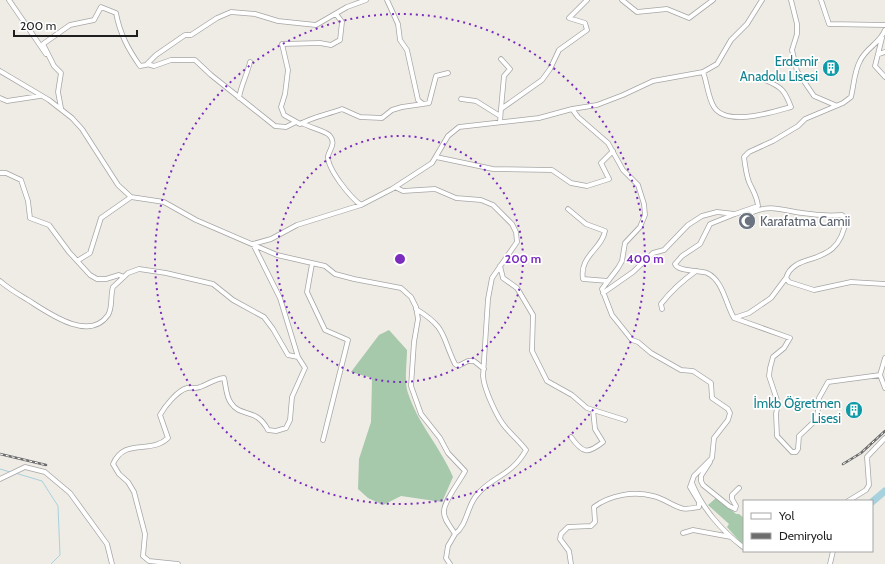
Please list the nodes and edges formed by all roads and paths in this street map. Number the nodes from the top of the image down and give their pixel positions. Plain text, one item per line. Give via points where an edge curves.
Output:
1 (9, 0) edge
2 (366, 0) edge
3 (387, 0) edge
4 (587, 0) edge
5 (622, 0) edge
6 (632, 0) edge
7 (714, 0) edge
8 (762, 0) edge
9 (790, 0) edge
10 (821, 0) edge
11 (628, 4) junction
12 (336, 14) junction
13 (885, 25) edge
14 (885, 30) edge
15 (882, 38) junction
16 (885, 52) edge
17 (879, 54) junction
18 (500, 59) dead end
19 (52, 62) junction
20 (250, 62) dead end
21 (147, 64) junction
22 (0, 71) edge
23 (703, 72) junction
24 (448, 73) dead end
25 (885, 77) edge
26 (766, 80) dead end
27 (41, 96) junction
28 (0, 98) edge
29 (239, 98) junction
30 (462, 99) dead end
31 (423, 104) junction
32 (835, 105) junction
33 (61, 109) junction
34 (501, 109) junction
35 (572, 109) junction
36 (500, 116) junction
37 (296, 122) junction
38 (500, 122) junction
39 (302, 123) junction
40 (613, 151) junction
41 (436, 157) junction
42 (0, 174) edge
43 (395, 187) junction
44 (131, 197) junction
45 (361, 205) junction
46 (568, 209) dead end
47 (750, 210) junction
48 (735, 214) junction
49 (252, 244) junction
50 (77, 261) junction
51 (312, 264) junction
52 (500, 265) junction
53 (696, 270) junction
54 (124, 277) junction
55 (786, 278) junction
56 (0, 281) edge
57 (608, 281) junction
58 (885, 284) edge
59 (603, 293) junction
60 (416, 309) junction
61 (662, 309) dead end
62 (734, 318) junction
63 (298, 357) junction
64 (885, 358) edge
65 (484, 369) junction
66 (880, 376) junction
67 (885, 388) edge
68 (593, 410) junction
69 (625, 420) dead end
70 (571, 437) dead end
71 (885, 438) edge
72 (323, 440) dead end
73 (712, 458) junction
74 (0, 479) edge
75 (692, 483) junction
76 (739, 488) dead end
77 (850, 500) edge
78 (683, 533) dead end
79 (455, 534) junction
80 (731, 537) junction
81 (743, 547) edge
82 (833, 552) edge
83 (112, 564) edge
84 (178, 564) edge
85 (450, 564) edge
86 (571, 564) edge
87 (830, 564) edge

1 - 19 street
2 - 12 street
3 - 31 street via 398,24 400,40 407,50 418,100
4 - 34 street via 569,18 584,23 587,30 559,50 542,80
5 - 11 street
6 - 11 street
7 - 11 street via 688,18 667,9 637,12
8 - 23 street via 747,24 731,40 717,64
9 - 32 street via 797,34 792,50 798,71 814,96
10 - 13 street via 829,24
12 - 21 street via 316,25 231,12 191,35 185,35
12 - 37 street via 342,22 340,40 331,45 282,44 288,70 281,107 284,115
14 - 15 street
15 - 17 street
15 - 32 street via 860,60 855,72 851,97
16 - 17 street
17 - 25 street via 875,66
18 - 34 street via 510,69 504,76
19 - 21 street via 43,44 70,25 94,20 101,7 116,13 118,27 128,49 140,66
19 - 33 street via 61,73 58,92
20 - 29 street
21 - 29 street via 154,66 171,60 195,60
22 - 27 street
23 - 26 street via 714,108 726,116 735,118 791,107 785,91
23 - 35 street via 653,81 597,105
24 - 31 street via 436,76 429,103
27 - 28 street via 7,101
27 - 33 street
29 - 37 street via 275,126 286,127
30 - 36 street via 476,101
31 - 39 street via 392,110 382,118 360,117 342,109 314,116
32 - 47 street via 805,119 798,126 744,157 749,182 757,197 758,206
33 - 44 street via 82,129 118,185
34 - 36 street
35 - 38 street via 539,118
35 - 40 street via 608,143
36 - 38 street
37 - 39 street
38 - 41 street via 459,127 448,136
39 - 45 street via 314,130 326,132 331,137 333,145 328,157 331,168 353,199
40 - 41 street via 602,163 609,179 586,186 571,183 552,170 492,169
40 - 57 street via 622,170 638,185 645,215 640,227 625,242 622,261
41 - 43 street via 422,171
42 - 50 street via 6,173 21,180 30,218 48,225
43 - 45 street
43 - 52 street via 403,190 435,189 456,198 481,200 493,205 512,224 516,232 517,242
44 - 49 street via 164,202 196,220
44 - 50 street via 101,218 90,253
45 - 49 street via 297,225 271,239
46 - 57 street via 586,224 605,231 604,238 587,256 582,274 583,279
47 - 48 street
47 - 55 street via 753,212 779,208 811,215 842,215 846,219 838,242 831,251 798,262
48 - 53 street via 710,224 700,244 675,264 679,268
48 - 59 street via 717,212 702,216 692,222 664,250 653,253 633,272
49 - 51 street via 277,255
49 - 63 street via 280,298
50 - 54 street via 90,276 97,279 119,275
51 - 60 street via 325,266 341,276 401,288 411,297
51 - 72 street via 307,292 325,330 348,340
52 - 65 street via 492,278 488,299
52 - 68 street via 503,278 517,288 533,315 532,351 547,381
53 - 61 street via 668,295 661,304
53 - 62 street via 708,274 719,285
54 - 56 street via 113,287 110,312 96,324 88,325 72,325 61,321
54 - 63 street via 134,271 145,270 166,272 213,284 233,300 264,317 274,329 288,355
55 - 58 street via 790,282 814,290 851,282
55 - 62 street via 771,298 748,313
57 - 59 street via 602,289
59 - 73 street via 612,315 632,340 677,367 697,373 711,383 712,398 730,412 728,420 714,438
60 - 65 street via 440,327 458,366 474,362
60 - 79 street via 418,319 411,386 421,414 448,453 465,471 444,511 447,522
62 - 66 street via 790,338 774,357 769,376 778,403 776,436 792,452 798,449 799,436 817,419 819,398 828,382
63 - 84 street via 305,368 294,392 290,420 286,428 268,430 258,416 243,412 230,403 224,378 214,379 199,388 181,391 164,409 160,415 168,438 164,442 126,449 117,454 113,464 134,492 144,534 144,556 149,561
64 - 66 street
65 - 79 street via 484,386 496,411 505,427 526,450 514,467 476,496
66 - 67 street
68 - 69 street
68 - 70 street via 595,429 603,442 588,451 578,447
71 - 77 street via 867,457 869,485 866,490
73 - 75 street via 694,476
73 - 76 street via 701,476 703,485 735,508 732,495
74 - 83 street via 25,467 45,472 70,493 107,544
75 - 80 street via 714,521
75 - 86 street via 690,487 699,502 699,508 682,509 658,497 641,494 617,496 599,503 594,507 595,522 591,526 568,527 561,534 560,539 569,551
78 - 80 street via 693,530
79 - 85 street via 448,546 446,558
80 - 81 street
82 - 87 street

